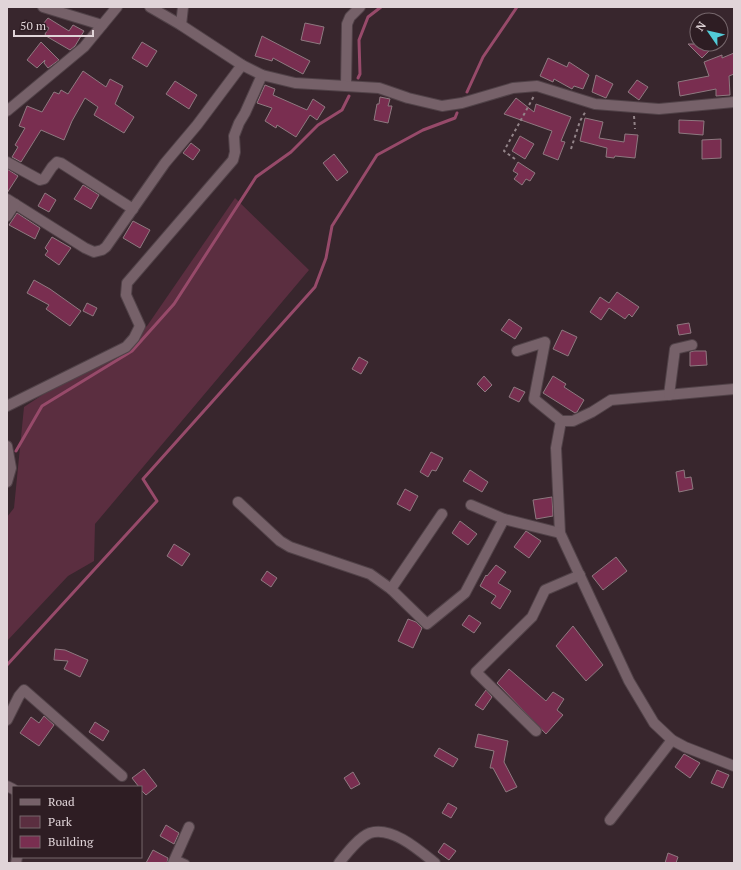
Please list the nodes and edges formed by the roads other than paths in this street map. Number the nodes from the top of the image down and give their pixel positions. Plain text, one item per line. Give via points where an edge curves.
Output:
1 (43, 7) edge
2 (117, 7) edge
3 (150, 7) edge
4 (183, 7) edge
5 (360, 7) edge
6 (102, 25) junction
7 (181, 25) junction
8 (242, 65) junction
9 (262, 75) junction
10 (346, 86) junction
11 (734, 102) edge
12 (7, 111) edge
13 (7, 162) edge
14 (11, 201) edge
15 (133, 209) junction
16 (7, 216) edge
17 (692, 345) dead end
18 (517, 351) dead end
19 (734, 389) edge
20 (669, 395) junction
21 (7, 406) edge
22 (561, 421) junction
23 (7, 446) edge
24 (7, 482) edge
25 (238, 502) dead end
26 (471, 505) dead end
27 (442, 514) dead end
28 (504, 520) junction
29 (560, 533) junction
30 (580, 575) junction
31 (391, 588) junction
32 (7, 720) edge
33 (536, 731) dead end
34 (672, 740) junction
35 (734, 766) edge
36 (122, 776) dead end
37 (610, 820) dead end
38 (189, 827) dead end
39 (174, 860) edge
40 (186, 863) edge
41 (339, 863) edge
42 (435, 863) edge

1 - 6 street
2 - 6 street
3 - 7 street
4 - 7 street
5 - 10 street via 347,24
6 - 12 street via 84,47
7 - 8 street
8 - 9 street
8 - 15 street via 197,125 165,162
9 - 10 street via 295,83
9 - 21 street via 234,136 233,160 127,283 126,295 140,326 134,338 126,347
10 - 11 street via 380,88 442,106 462,103 513,88 538,86 590,103 658,109
13 - 15 street via 40,180 44,179 57,162 61,163
14 - 15 street via 94,252 106,247
14 - 16 street
17 - 20 street via 675,349
18 - 22 street via 545,342 534,399
19 - 20 street
20 - 22 street via 611,400 573,421
22 - 29 street via 556,448
23 - 24 street via 11,468
25 - 31 street via 280,541 370,574
26 - 28 street
27 - 31 street
28 - 29 street
28 - 31 street via 465,593 427,624
29 - 30 street
30 - 33 street via 545,590 532,617 476,672
30 - 34 street via 629,681 654,723
32 - 36 street via 24,690
34 - 35 street
34 - 37 street
38 - 39 street
39 - 40 lane
41 - 42 street via 353,846 370,833 384,832 417,848

